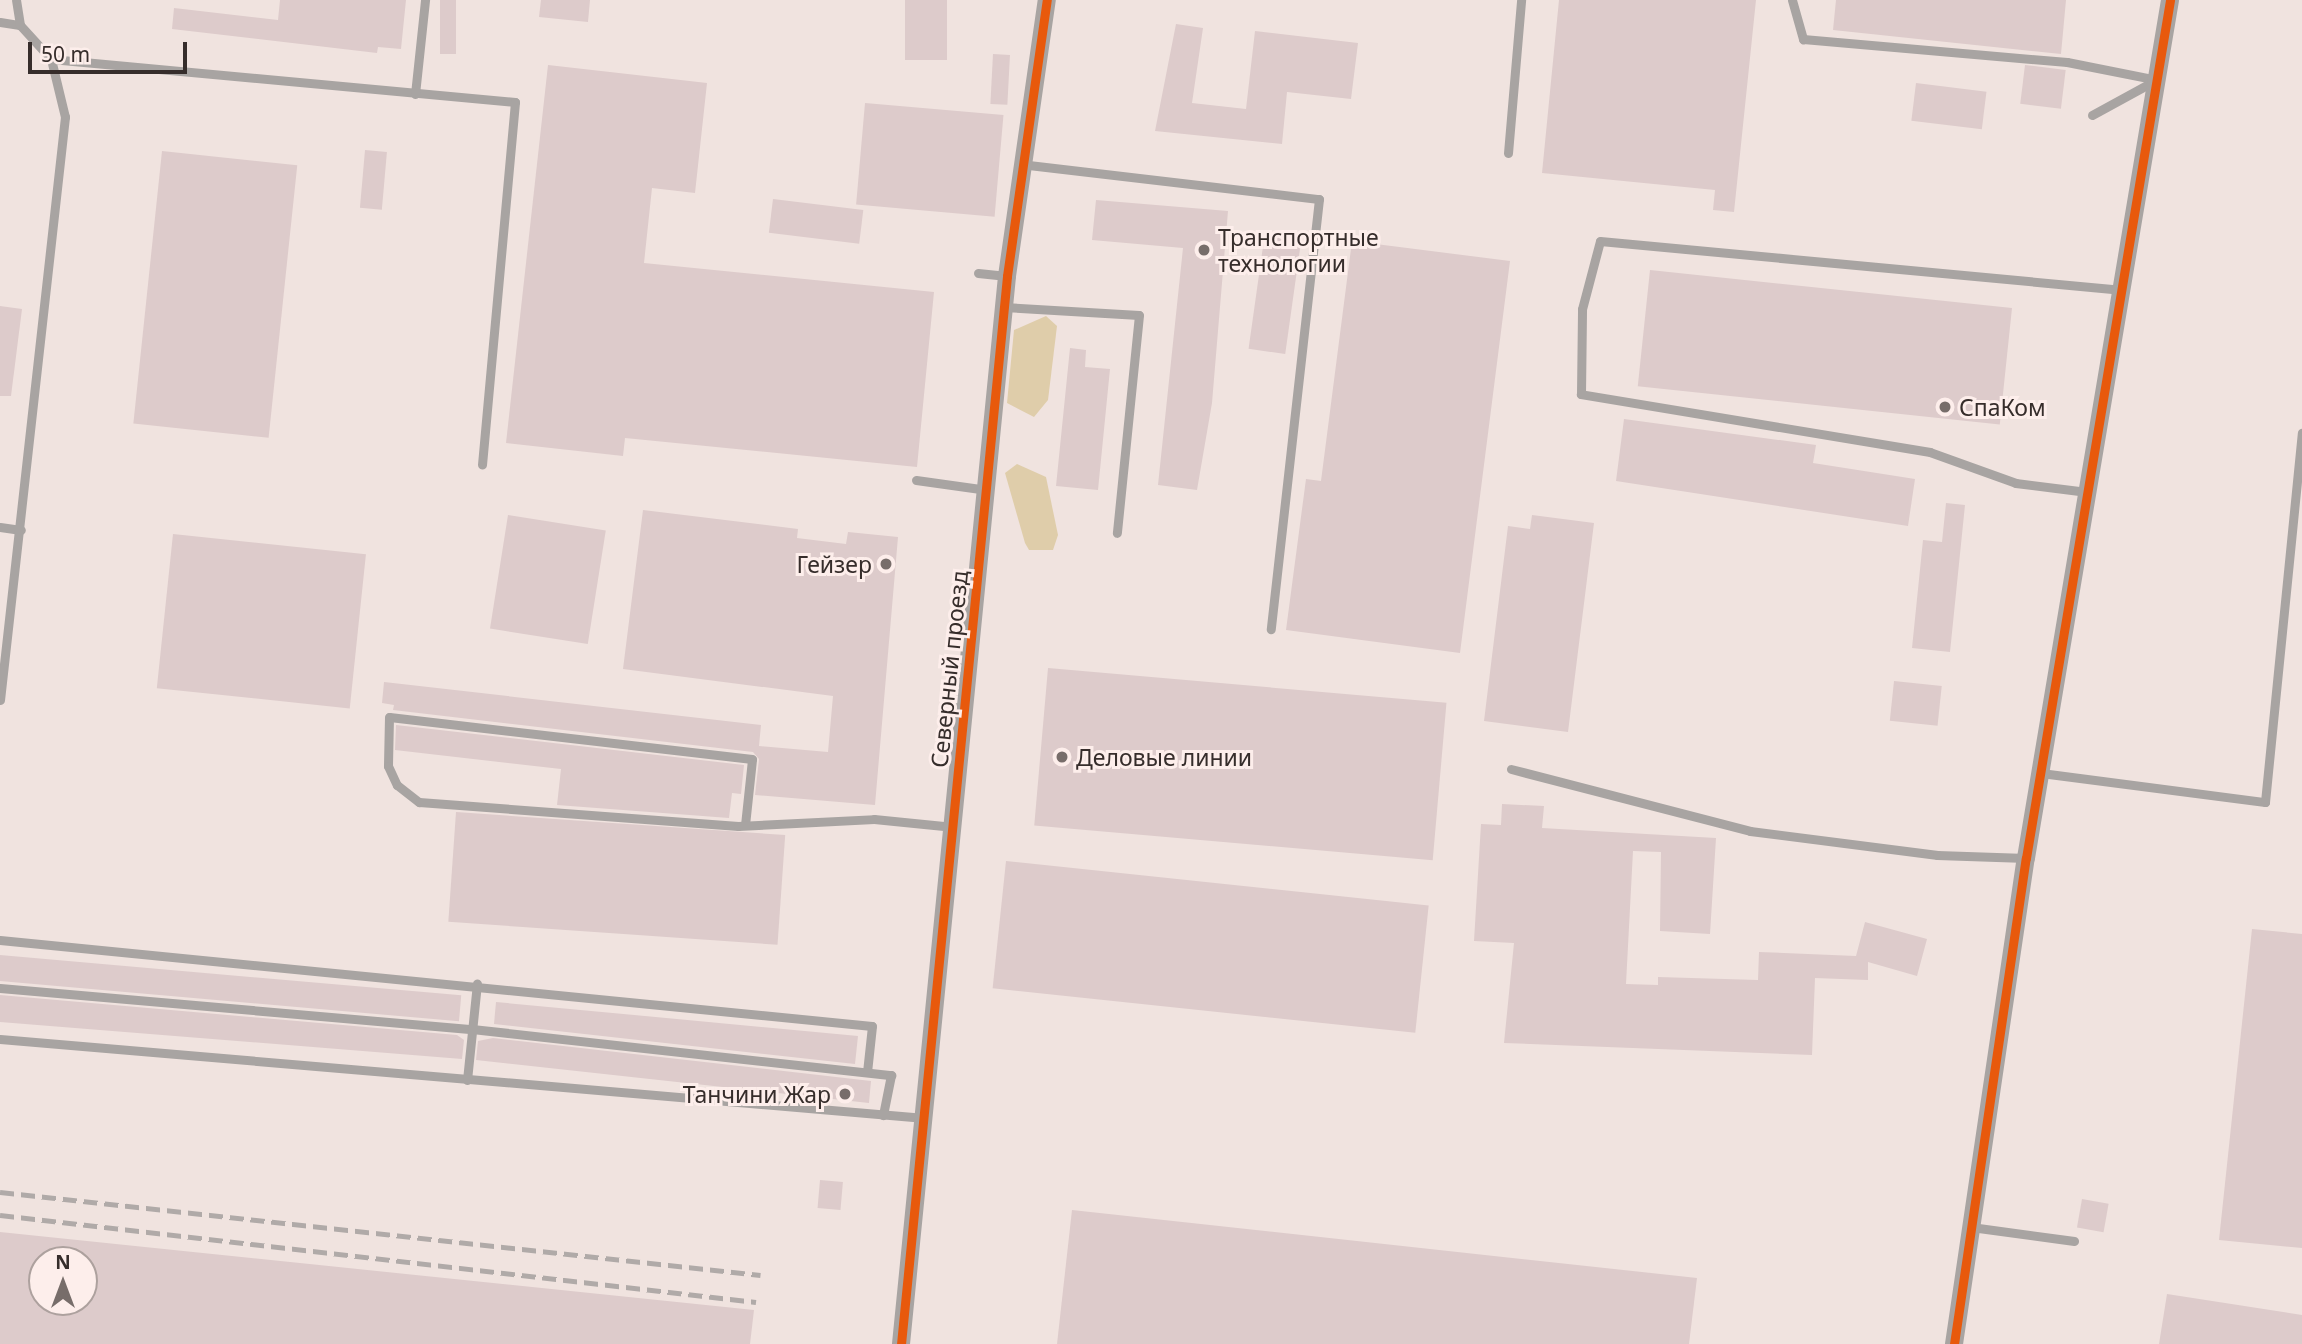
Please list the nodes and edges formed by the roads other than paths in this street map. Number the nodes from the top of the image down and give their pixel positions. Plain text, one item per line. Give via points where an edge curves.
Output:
1 (16, 0) edge
2 (425, 0) edge
3 (1047, 0) edge
4 (1521, 0) edge
5 (1792, 0) edge
6 (2170, 0) edge
7 (0, 22) edge
8 (20, 25) junction
9 (51, 59) junction
10 (2158, 80) junction
11 (415, 94) junction
12 (2092, 115) dead end
13 (1508, 153) dead end
14 (1020, 164) junction
15 (978, 273) dead end
16 (1007, 276) junction
17 (2123, 290) junction
18 (1004, 307) junction
19 (2302, 433) edge
20 (482, 465) dead end
21 (916, 480) dead end
22 (986, 490) junction
23 (2087, 492) junction
24 (0, 527) edge
25 (21, 530) junction
26 (1117, 533) dead end
27 (1271, 629) dead end
28 (0, 699) edge
29 (1511, 769) dead end
30 (2041, 773) junction
31 (745, 825) junction
32 (954, 827) junction
33 (2026, 858) junction
34 (0, 940) edge
35 (477, 984) junction
36 (0, 988) edge
37 (472, 1029) junction
38 (0, 1039) edge
39 (867, 1072) junction
40 (467, 1080) junction
41 (883, 1115) junction
42 (925, 1118) junction
43 (1971, 1227) junction
44 (2074, 1241) dead end
45 (901, 1344) edge
46 (1954, 1344) edge

1 - 8 lane
2 - 11 lane
3 - 14 street, Северный проезд
4 - 13 lane
5 - 10 lane via 1803,39 2067,62
6 - 10 street
7 - 8 lane
8 - 9 lane
9 - 11 lane
9 - 25 lane via 65,117
10 - 12 lane
10 - 17 street
11 - 20 lane via 515,102
14 - 16 street, Северный проезд
14 - 27 lane via 1319,199
15 - 16 lane
16 - 18 street, Северный проезд
17 - 23 street
17 - 23 lane via 1600,241 1583,309 1581,394 1930,452 2016,483
18 - 22 street, Северный проезд
18 - 26 lane via 1139,315
19 - 30 lane via 2265,802
21 - 22 lane
22 - 32 street, Северный проезд
23 - 30 street
24 - 25 lane
25 - 28 lane
29 - 33 lane via 1750,831 1937,855
30 - 33 street
31 - 31 lane via 419,802 397,785 387,766 389,717 752,760
31 - 32 lane via 874,818
32 - 42 street, Северный проезд
33 - 43 street
34 - 35 lane
35 - 37 lane
35 - 39 lane via 872,1026
36 - 37 lane
37 - 39 lane
37 - 40 lane
38 - 40 lane
39 - 41 lane via 891,1075
40 - 41 lane
41 - 42 lane
42 - 45 street, Северный проезд
43 - 44 lane
43 - 46 street

